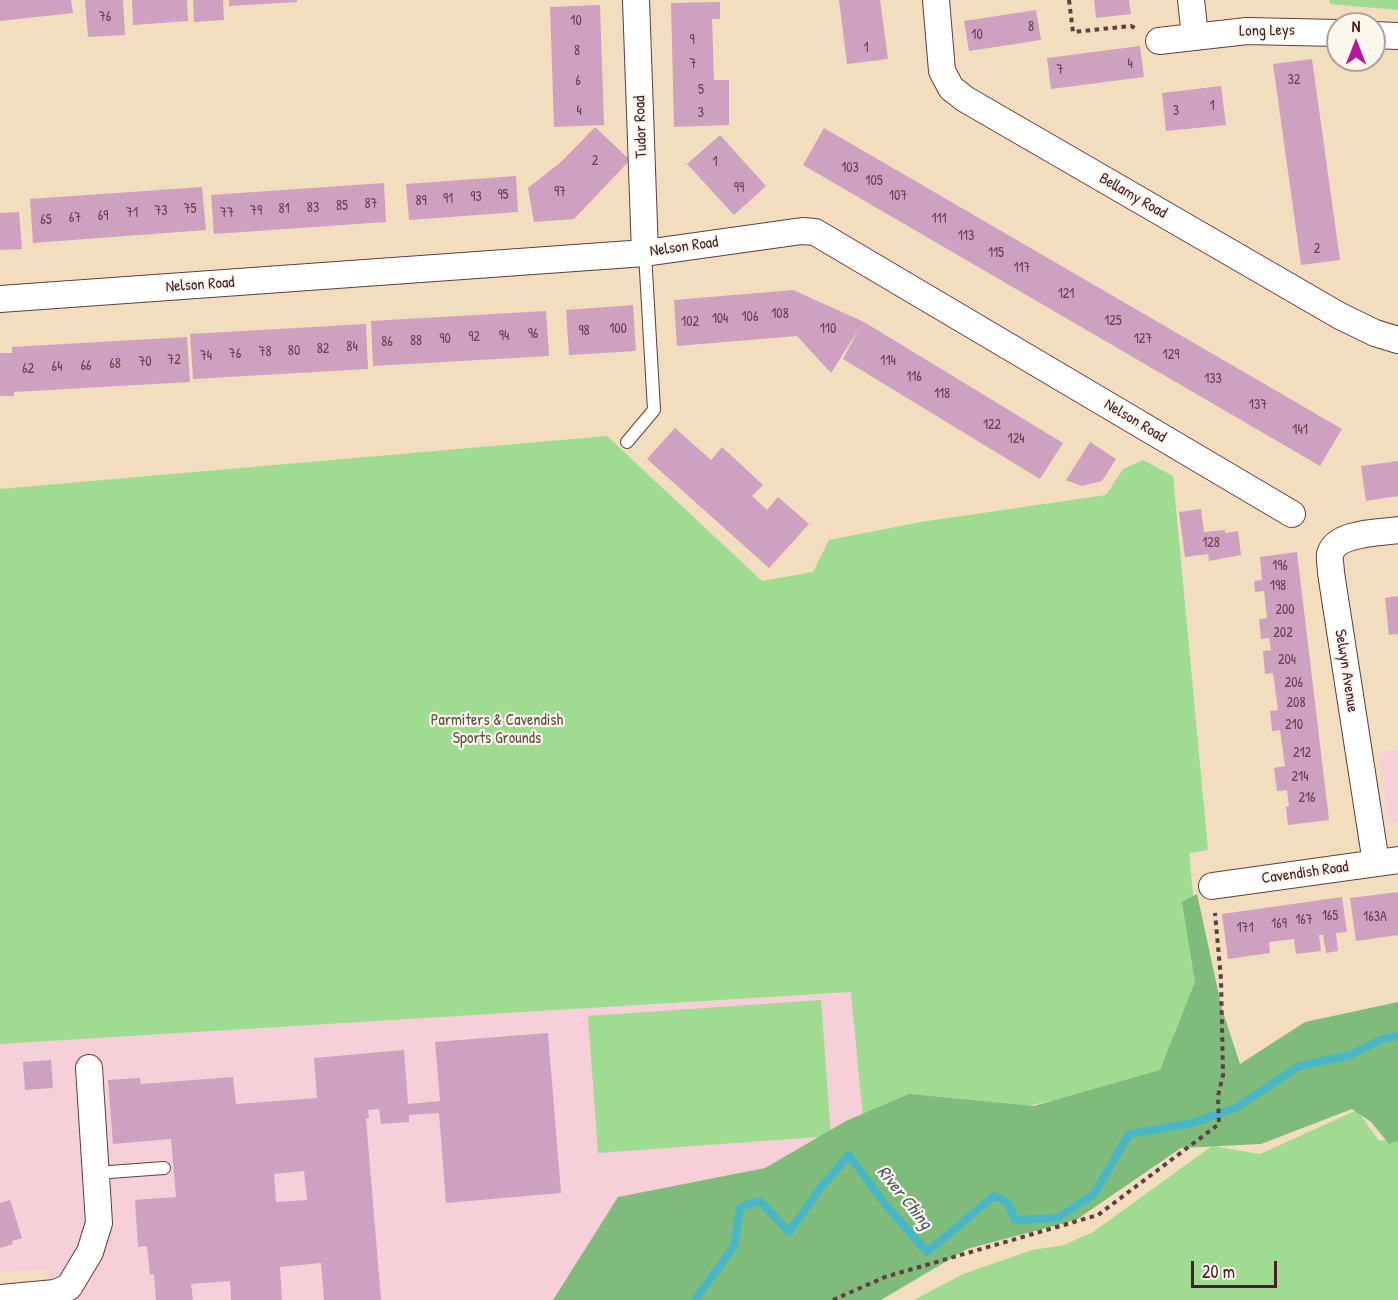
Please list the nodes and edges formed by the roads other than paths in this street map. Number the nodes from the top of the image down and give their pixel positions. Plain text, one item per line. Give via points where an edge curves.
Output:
1 (636, 0) edge
2 (936, 0) edge
3 (1191, 0) edge
4 (1326, 33) edge
5 (1195, 36) junction
6 (1159, 41) road end
7 (645, 253) junction
8 (0, 299) edge
9 (1398, 340) edge
10 (627, 442) dead end
11 (1292, 514) dead end
12 (1398, 530) edge
13 (1387, 861) edge
14 (1212, 886) road end
15 (89, 1068) dead end
16 (164, 1168) dead end
17 (96, 1173) junction
18 (68, 1293) edge
19 (0, 1298) edge

1 - 7 street, Tudor Road
2 - 9 street, Bellamy Road via 942,71 951,88 1340,316
3 - 5 street
4 - 5 street, Long Leys via 1246,31
5 - 6 street, Long Leys
7 - 8 street, Nelson Road
7 - 10 lane via 654,410
7 - 11 street, Nelson Road via 814,232
12 - 13 street, Selwyn Avenue via 1353,536 1340,541 1330,553
13 - 14 street, Cavendish Road
15 - 17 street
16 - 17 lane
17 - 18 street via 99,1223 90,1252
18 - 19 street

